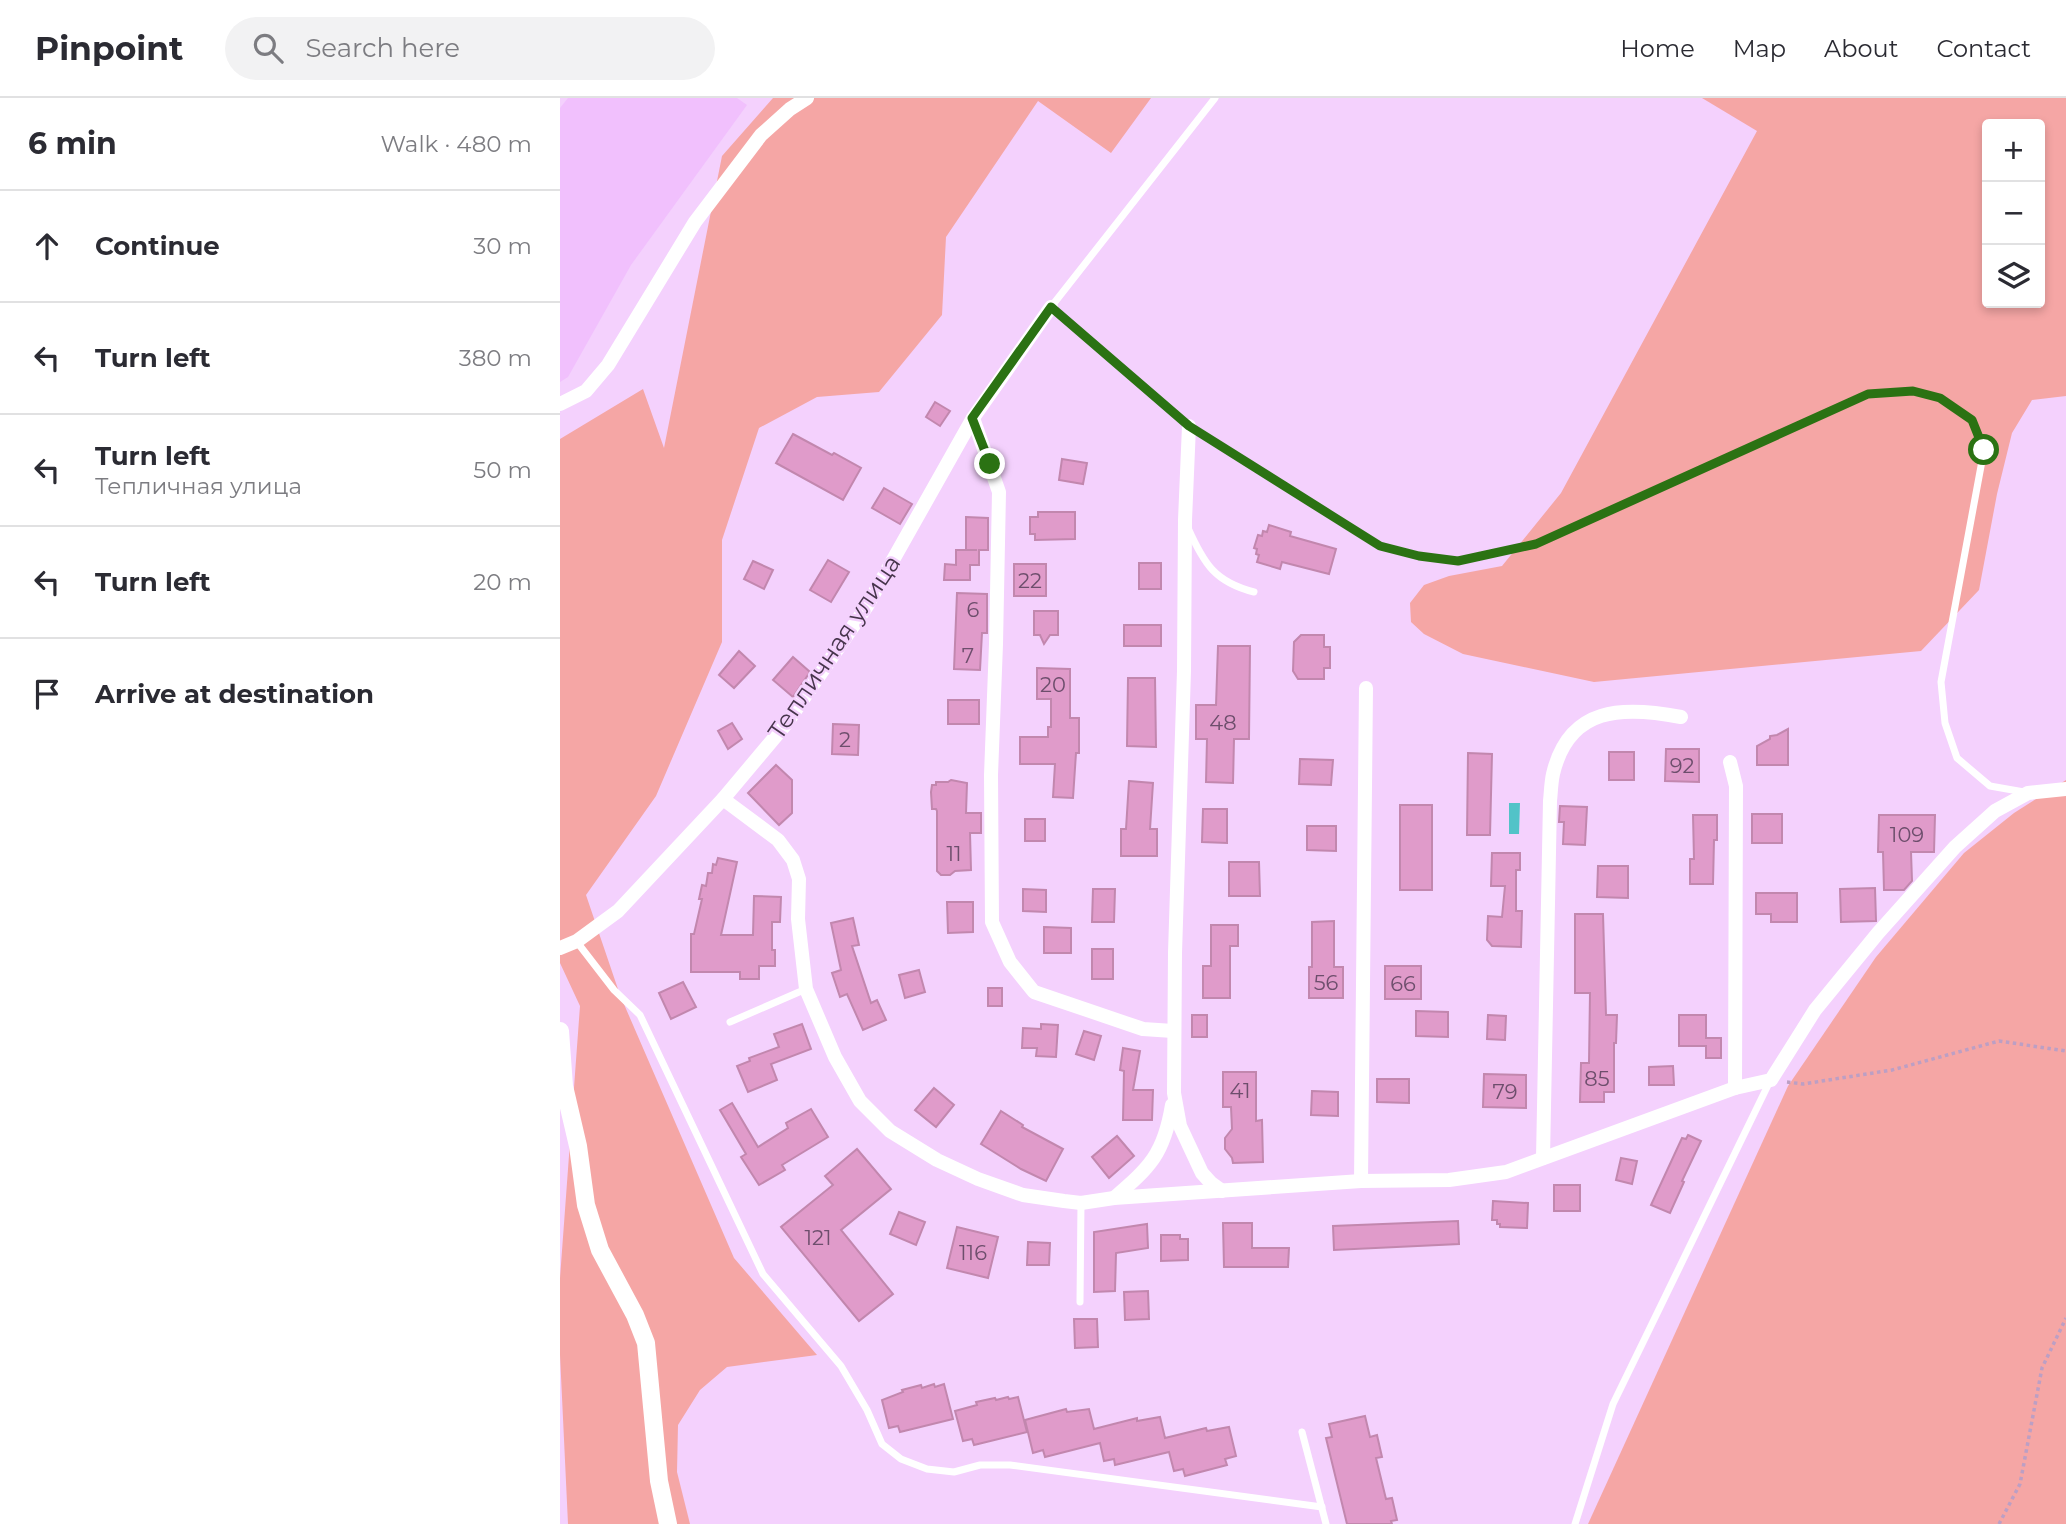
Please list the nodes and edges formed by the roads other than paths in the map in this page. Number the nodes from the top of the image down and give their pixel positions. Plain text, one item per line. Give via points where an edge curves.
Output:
1 (807, 98) edge
2 (1215, 98) edge
3 (1051, 307) junction
4 (560, 404) edge
5 (972, 418) junction
6 (1189, 426) junction
7 (1185, 520) junction
8 (1254, 592) dead end
9 (1366, 688) dead end
10 (1681, 717) dead end
11 (1730, 762) dead end
12 (2066, 789) edge
13 (2028, 793) junction
14 (723, 799) junction
15 (568, 945) edge
16 (806, 989) junction
17 (730, 1022) dead end
18 (560, 1031) edge
19 (1173, 1031) junction
20 (1771, 1080) junction
21 (1735, 1088) junction
22 (1174, 1093) junction
23 (1543, 1158) junction
24 (1361, 1181) junction
25 (1222, 1191) junction
26 (1114, 1198) junction
27 (1082, 1203) junction
28 (1080, 1302) dead end
29 (1302, 1432) dead end
30 (1322, 1507) junction
31 (668, 1524) edge
32 (1326, 1524) edge
33 (1575, 1524) edge

1 - 4 street via 761,135 695,222 608,365 586,391
2 - 3 lane
3 - 5 street, Тепличная улица
3 - 6 lane
5 - 14 street, Тепличная улица via 867,606 786,724
5 - 19 street via 999,492 992,922 1010,962 1034,992 1143,1029
6 - 7 street
6 - 13 lane via 1380,546 1458,561 1536,544 1868,394 1913,391 1940,398 1972,420 1984,450 1941,682 1945,723 1957,758 1990,786
7 - 8 lane via 1201,558 1214,572 1236,587
7 - 19 street
9 - 24 street
10 - 23 street via 1627,710 1582,723 1564,745 1553,774
11 - 21 street via 1737,786
12 - 13 street
13 - 20 street via 1995,811 1955,847 1886,923 1815,1010
14 - 15 street, Тепличная улица via 618,911
14 - 16 street via 778,840 793,860 799,879 798,919
15 - 30 lane via 639,1015 763,1274 842,1366 882,1444 901,1459 927,1469 954,1472 980,1465 1010,1465
16 - 17 lane
16 - 27 street via 859,1101 890,1131 978,1179 1023,1195
18 - 31 street via 564,1086 586,1205 600,1250 646,1343 659,1480
19 - 22 street
20 - 21 street
20 - 33 lane via 1613,1404
21 - 23 street
22 - 25 street via 1180,1126 1202,1173
22 - 26 street via 1162,1146 1150,1166
23 - 24 street via 1506,1172 1449,1180
24 - 25 street
25 - 26 street
26 - 27 street
27 - 28 lane
29 - 30 lane
30 - 32 lane

